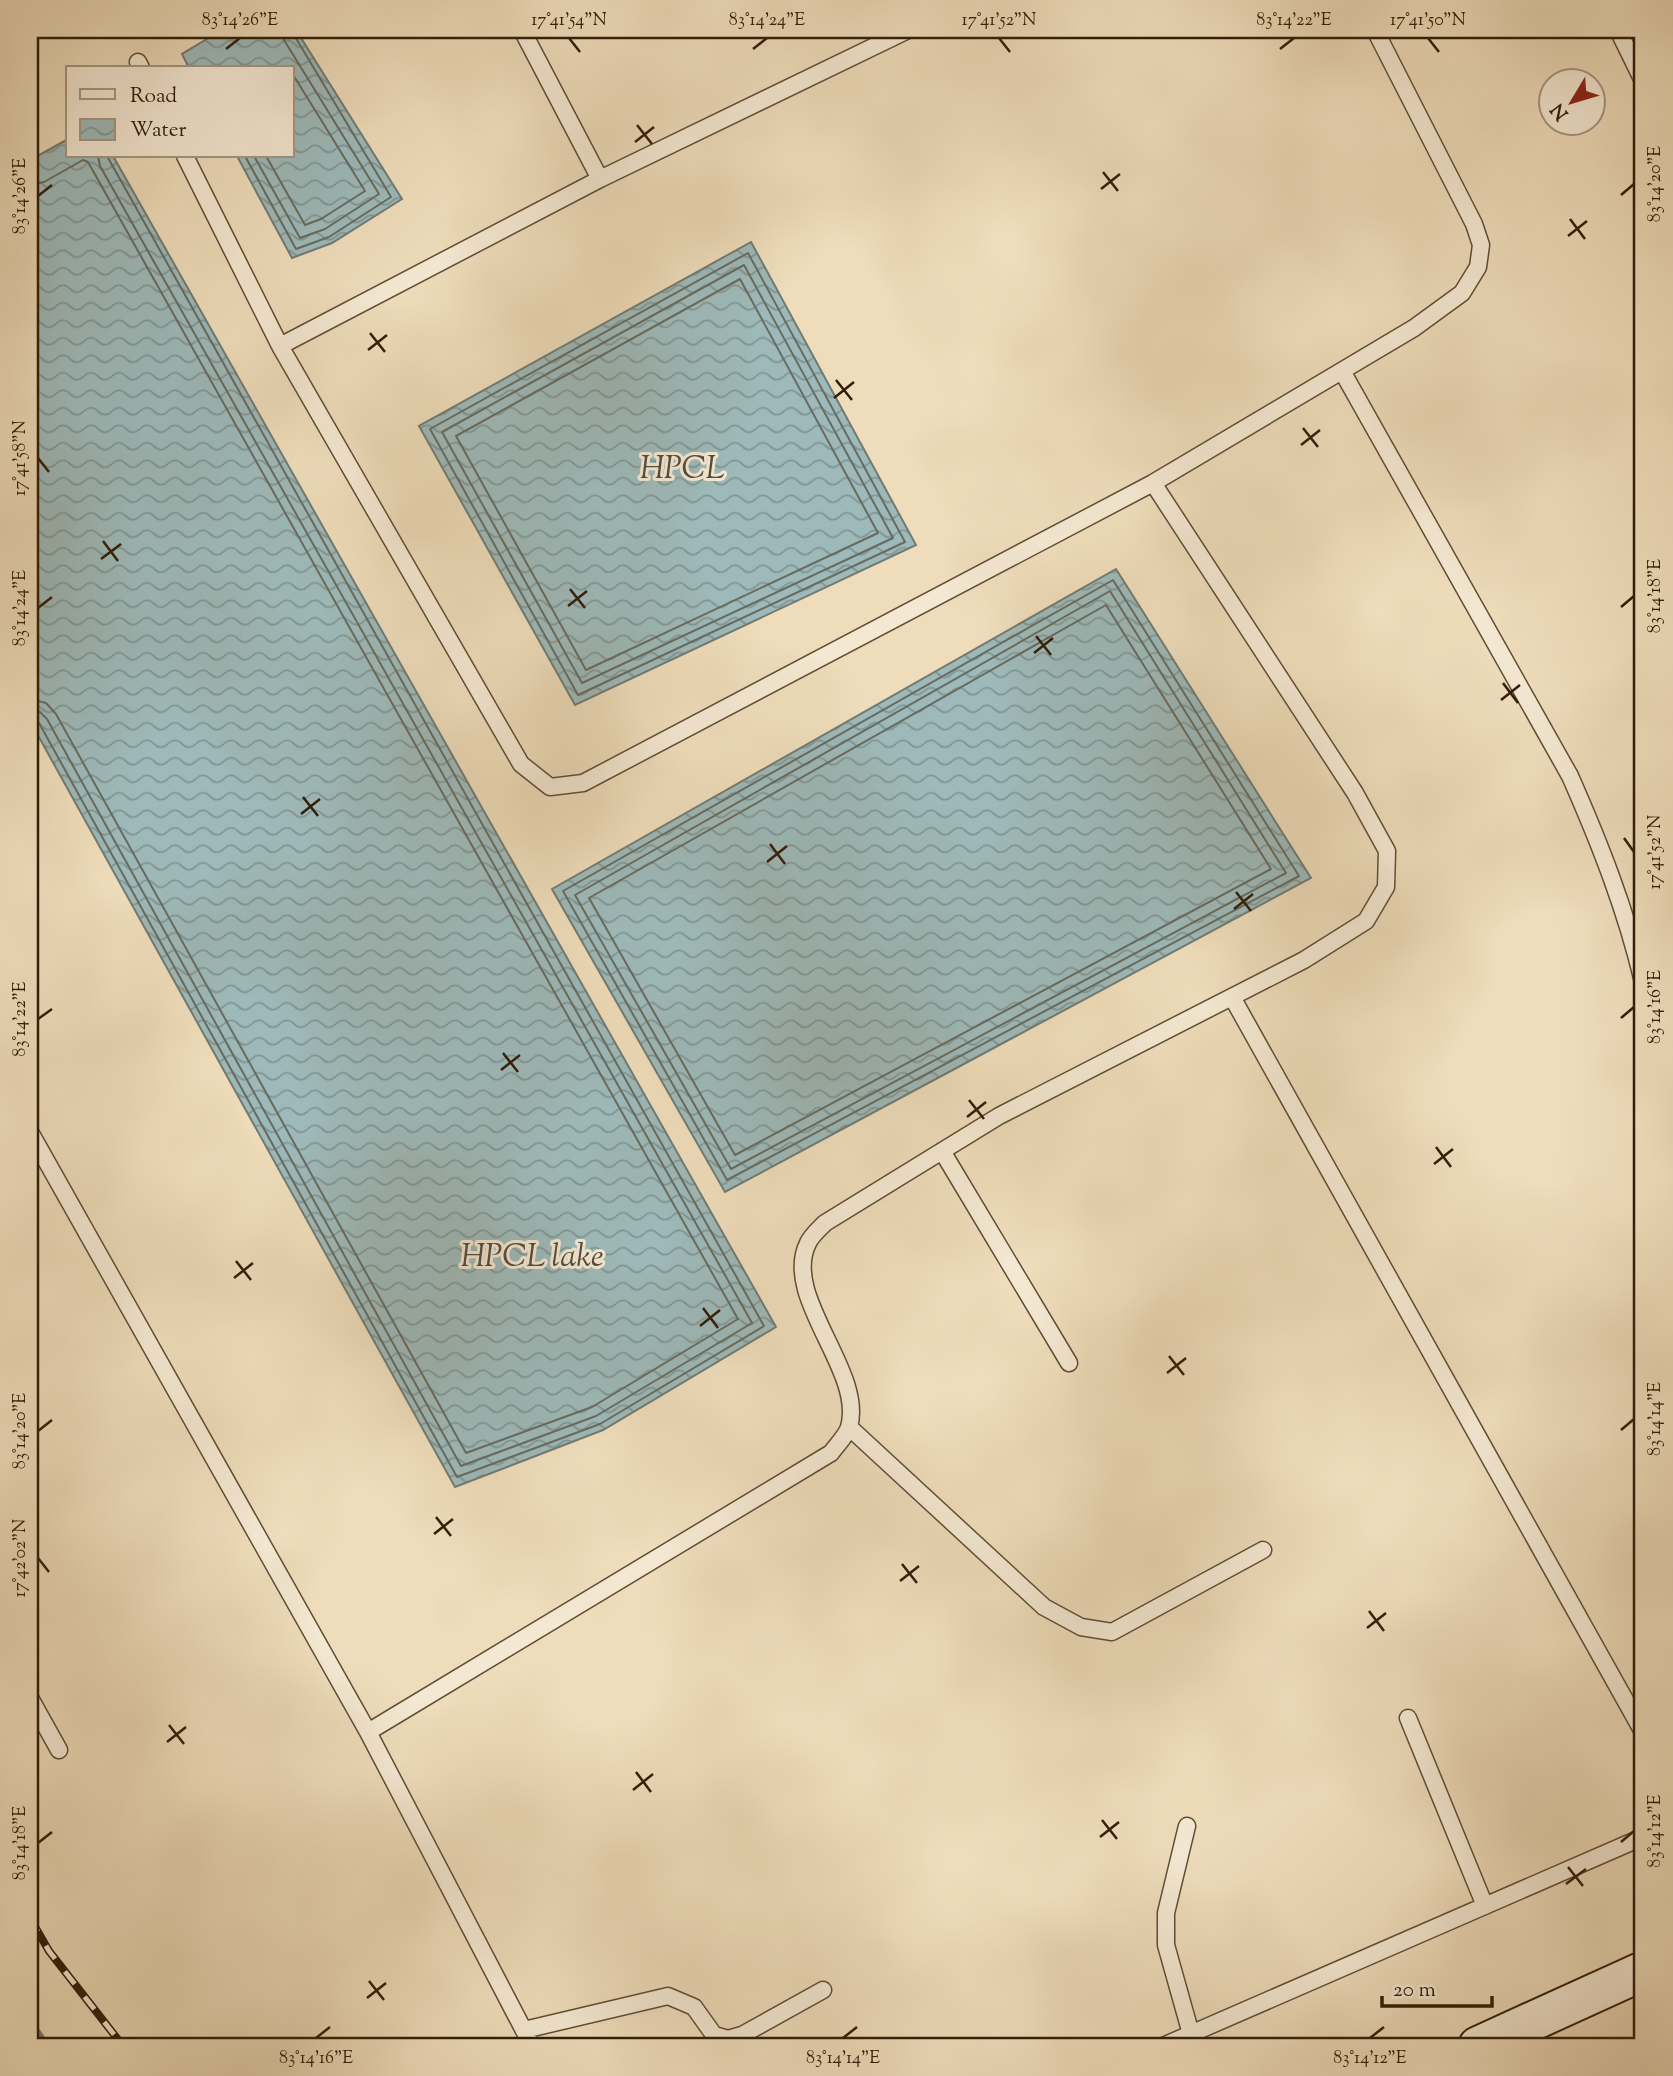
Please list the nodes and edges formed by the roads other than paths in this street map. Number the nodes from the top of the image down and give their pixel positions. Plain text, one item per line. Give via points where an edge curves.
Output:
1 (523, 30) edge
2 (908, 30) edge
3 (1375, 30) edge
4 (1618, 30) edge
5 (1643, 81) edge
6 (186, 158) edge
7 (600, 179) junction
8 (280, 346) junction
9 (1342, 371) junction
10 (1153, 483) junction
11 (1643, 982) edge
12 (1232, 997) junction
13 (30, 1132) edge
14 (942, 1151) junction
15 (1069, 1363) dead end
16 (849, 1427) junction
17 (1264, 1550) dead end
18 (30, 1698) edge
19 (1408, 1718) dead end
20 (368, 1732) junction
21 (1643, 1732) edge
22 (58, 1750) dead end
23 (1187, 1826) dead end
24 (1643, 1837) edge
25 (1485, 1906) junction
26 (1643, 1971) edge
27 (823, 1990) dead end
28 (524, 2031) junction
29 (1191, 2034) junction
30 (532, 2046) edge
31 (1163, 2046) edge
32 (1478, 2046) edge

1 - 7 lane
2 - 7 lane
3 - 9 lane via 1481,245 1478,267 1462,293
4 - 5 lane
6 - 8 lane
7 - 8 lane
8 - 10 lane via 521,765 550,787 583,783
9 - 10 lane
9 - 11 lane via 1570,776 1629,920
10 - 12 lane via 1355,793 1387,851 1385,887 1366,920 1304,960
12 - 14 lane via 999,1116
12 - 21 lane
13 - 20 lane
14 - 15 lane
14 - 16 lane via 825,1223 807,1244 802,1273 849,1388
16 - 17 lane via 1044,1607 1081,1627 1112,1632
16 - 20 lane via 831,1453
18 - 22 lane
19 - 25 lane
20 - 28 lane
23 - 29 lane via 1166,1913 1166,1945
24 - 25 lane
25 - 29 lane
26 - 32 street
27 - 28 lane via 728,2039 714,2035 694,2007 668,1996
28 - 30 lane
29 - 31 lane

